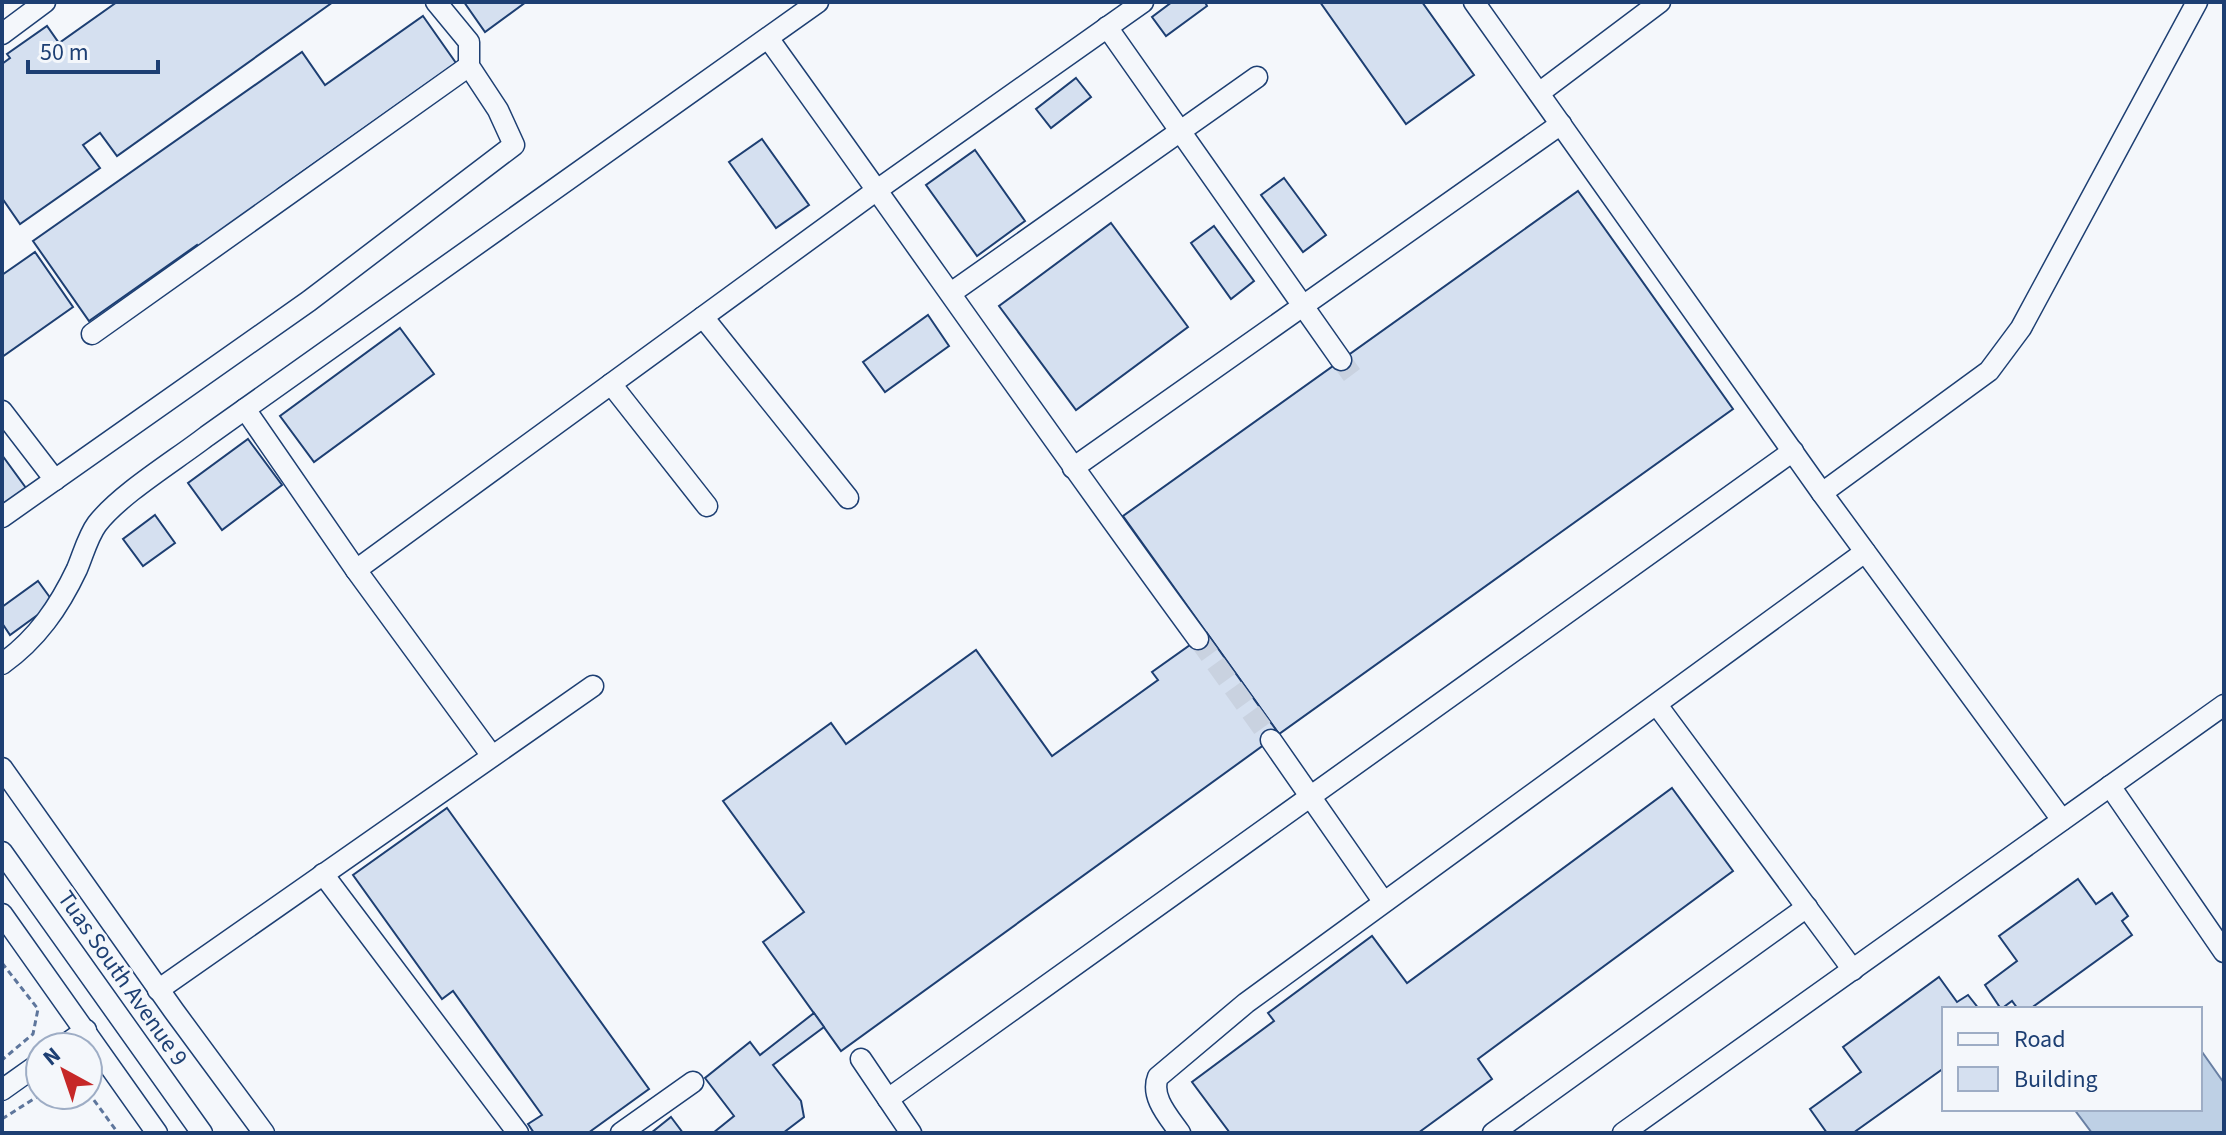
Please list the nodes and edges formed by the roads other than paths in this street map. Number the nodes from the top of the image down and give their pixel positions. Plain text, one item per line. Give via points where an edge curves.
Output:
1 (45, 2) edge
2 (436, 2) edge
3 (818, 2) edge
4 (1143, 2) edge
5 (1474, 2) edge
6 (1660, 2) edge
7 (2197, 2) edge
8 (1107, 27) junction
9 (2, 34) edge
10 (768, 38) junction
11 (469, 66) junction
12 (1257, 77) dead end
13 (1539, 93) junction
14 (1561, 124) junction
15 (1180, 131) junction
16 (877, 190) junction
17 (951, 293) junction
18 (1302, 305) junction
19 (703, 317) junction
20 (92, 334) dead end
21 (1341, 360) tunnel mouth
22 (611, 384) junction
23 (245, 409) junction
24 (2, 411) edge
25 (1793, 451) junction
26 (1073, 468) junction
27 (55, 480) junction
28 (1822, 493) junction
29 (848, 498) dead end
30 (707, 506) dead end
31 (2, 517) edge
32 (1865, 552) junction
33 (356, 570) junction
34 (1198, 639) tunnel mouth
35 (2, 664) edge
36 (593, 686) dead end
37 (1657, 705) junction
38 (2224, 705) edge
39 (1271, 740) tunnel mouth
40 (492, 756) junction
41 (2, 768) edge
42 (2110, 786) junction
43 (1311, 794) junction
44 (2062, 820) junction
45 (2, 852) edge
46 (323, 874) junction
47 (1383, 901) junction
48 (1807, 907) junction
49 (2, 914) edge
50 (2224, 952) edge
51 (1853, 970) junction
52 (158, 990) junction
53 (86, 1030) joint
54 (861, 1059) dead end
55 (24, 1074) edge
56 (693, 1082) dead end
57 (2, 1090) edge
58 (888, 1099) junction
59 (157, 1133) edge
60 (202, 1133) edge
61 (264, 1133) edge
62 (518, 1133) edge
63 (621, 1133) edge
64 (911, 1133) edge
65 (1180, 1133) edge
66 (1493, 1133) edge
67 (1623, 1133) edge

1 - 9 street
2 - 11 street via 469,42
3 - 10 street
4 - 8 street
5 - 13 street
6 - 13 street
7 - 28 street via 2021,328 1989,371
8 - 15 street
8 - 16 street
10 - 16 street
10 - 23 street
11 - 20 street
11 - 27 street via 514,145 309,301
12 - 15 street
13 - 14 street
14 - 18 street
14 - 25 street
15 - 17 street
15 - 18 street
16 - 17 street
16 - 19 street
17 - 26 street
18 - 21 street
18 - 26 street
19 - 22 street
19 - 29 street
22 - 30 street
22 - 33 street
23 - 33 street
23 - 35 street via 96,526 49,619
24 - 27 street
25 - 28 street
25 - 43 street
26 - 34 street
27 - 31 street
28 - 32 street
32 - 37 street
32 - 44 street
33 - 40 street
36 - 40 street
37 - 47 street
37 - 48 street
38 - 42 street
39 - 43 street
40 - 46 street
41 - 52 street
42 - 44 street
42 - 50 street
43 - 47 street
43 - 58 street
44 - 51 street
45 - 60 street, Tuas South Avenue 9
46 - 52 street
46 - 62 street
47 - 65 street via 1246,1003 1158,1077 1156,1095
48 - 51 street
48 - 66 street
49 - 53 street
51 - 67 street
52 - 61 street
53 - 59 street
54 - 58 street
55 - 57 street
56 - 63 street
58 - 64 street

